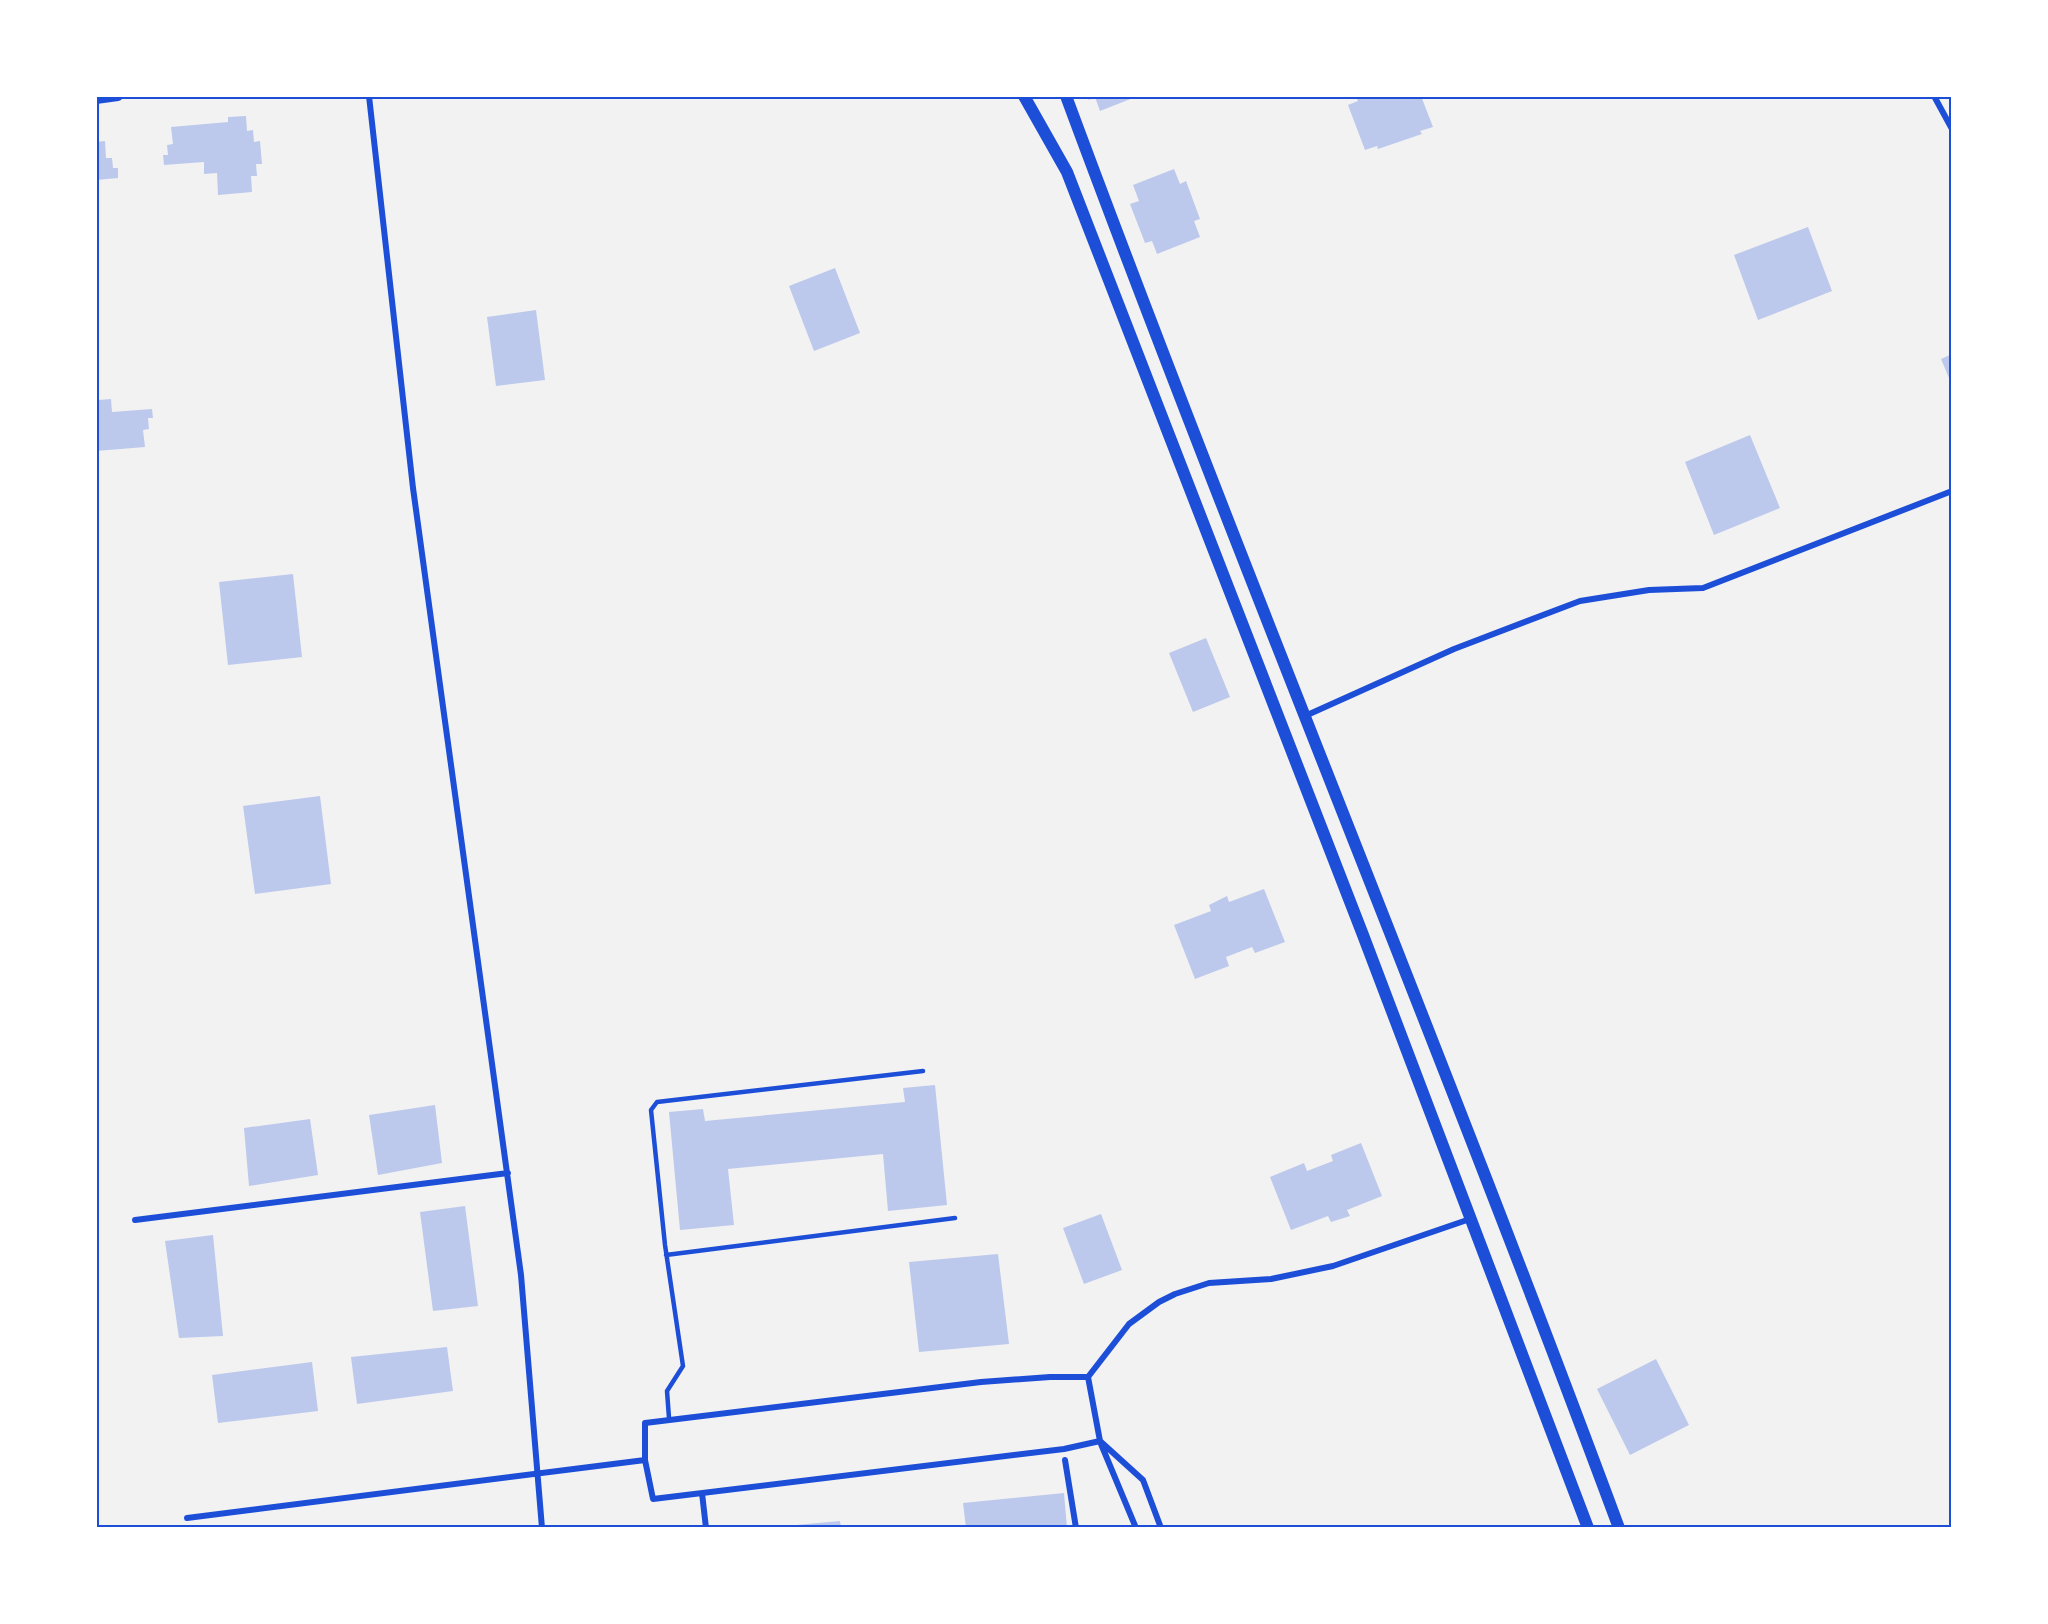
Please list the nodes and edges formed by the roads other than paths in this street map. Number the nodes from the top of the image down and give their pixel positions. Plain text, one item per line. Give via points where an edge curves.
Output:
1 (118, 96) edge
2 (369, 96) edge
3 (1024, 96) edge
4 (1066, 96) edge
5 (1934, 96) edge
6 (96, 99) edge
7 (1952, 129) edge
8 (1952, 491) edge
9 (1304, 717) junction
10 (923, 1071) dead end
11 (508, 1173) junction
12 (955, 1218) dead end
13 (1470, 1219) junction
14 (135, 1220) dead end
15 (666, 1256) junction
16 (1088, 1377) junction
17 (669, 1418) junction
18 (1100, 1441) junction
19 (645, 1460) junction
20 (1065, 1460) dead end
21 (536, 1474) junction
22 (702, 1493) junction
23 (187, 1518) dead end
24 (542, 1528) edge
25 (706, 1528) edge
26 (1076, 1528) edge
27 (1136, 1528) edge
28 (1161, 1528) edge
29 (1588, 1528) edge
30 (1619, 1528) edge

1 - 6 street
2 - 11 street via 413,488
3 - 13 main road via 1067,172
4 - 9 main road
5 - 7 street
8 - 9 street via 1703,588 1649,590 1580,601 1454,649
9 - 30 main road
10 - 15 lane via 657,1102 651,1110
11 - 14 street
11 - 21 street via 521,1275
12 - 15 lane
13 - 16 street via 1333,1266 1271,1279 1209,1283 1175,1294 1129,1324
13 - 29 main road
15 - 17 lane via 683,1366 667,1391
16 - 17 street via 981,1382
16 - 18 street
17 - 19 street via 645,1423
18 - 22 street via 1064,1449
18 - 27 street
18 - 28 street via 1143,1480
19 - 21 street
19 - 22 street via 653,1499
20 - 26 street
21 - 23 street
21 - 24 street
22 - 25 street

